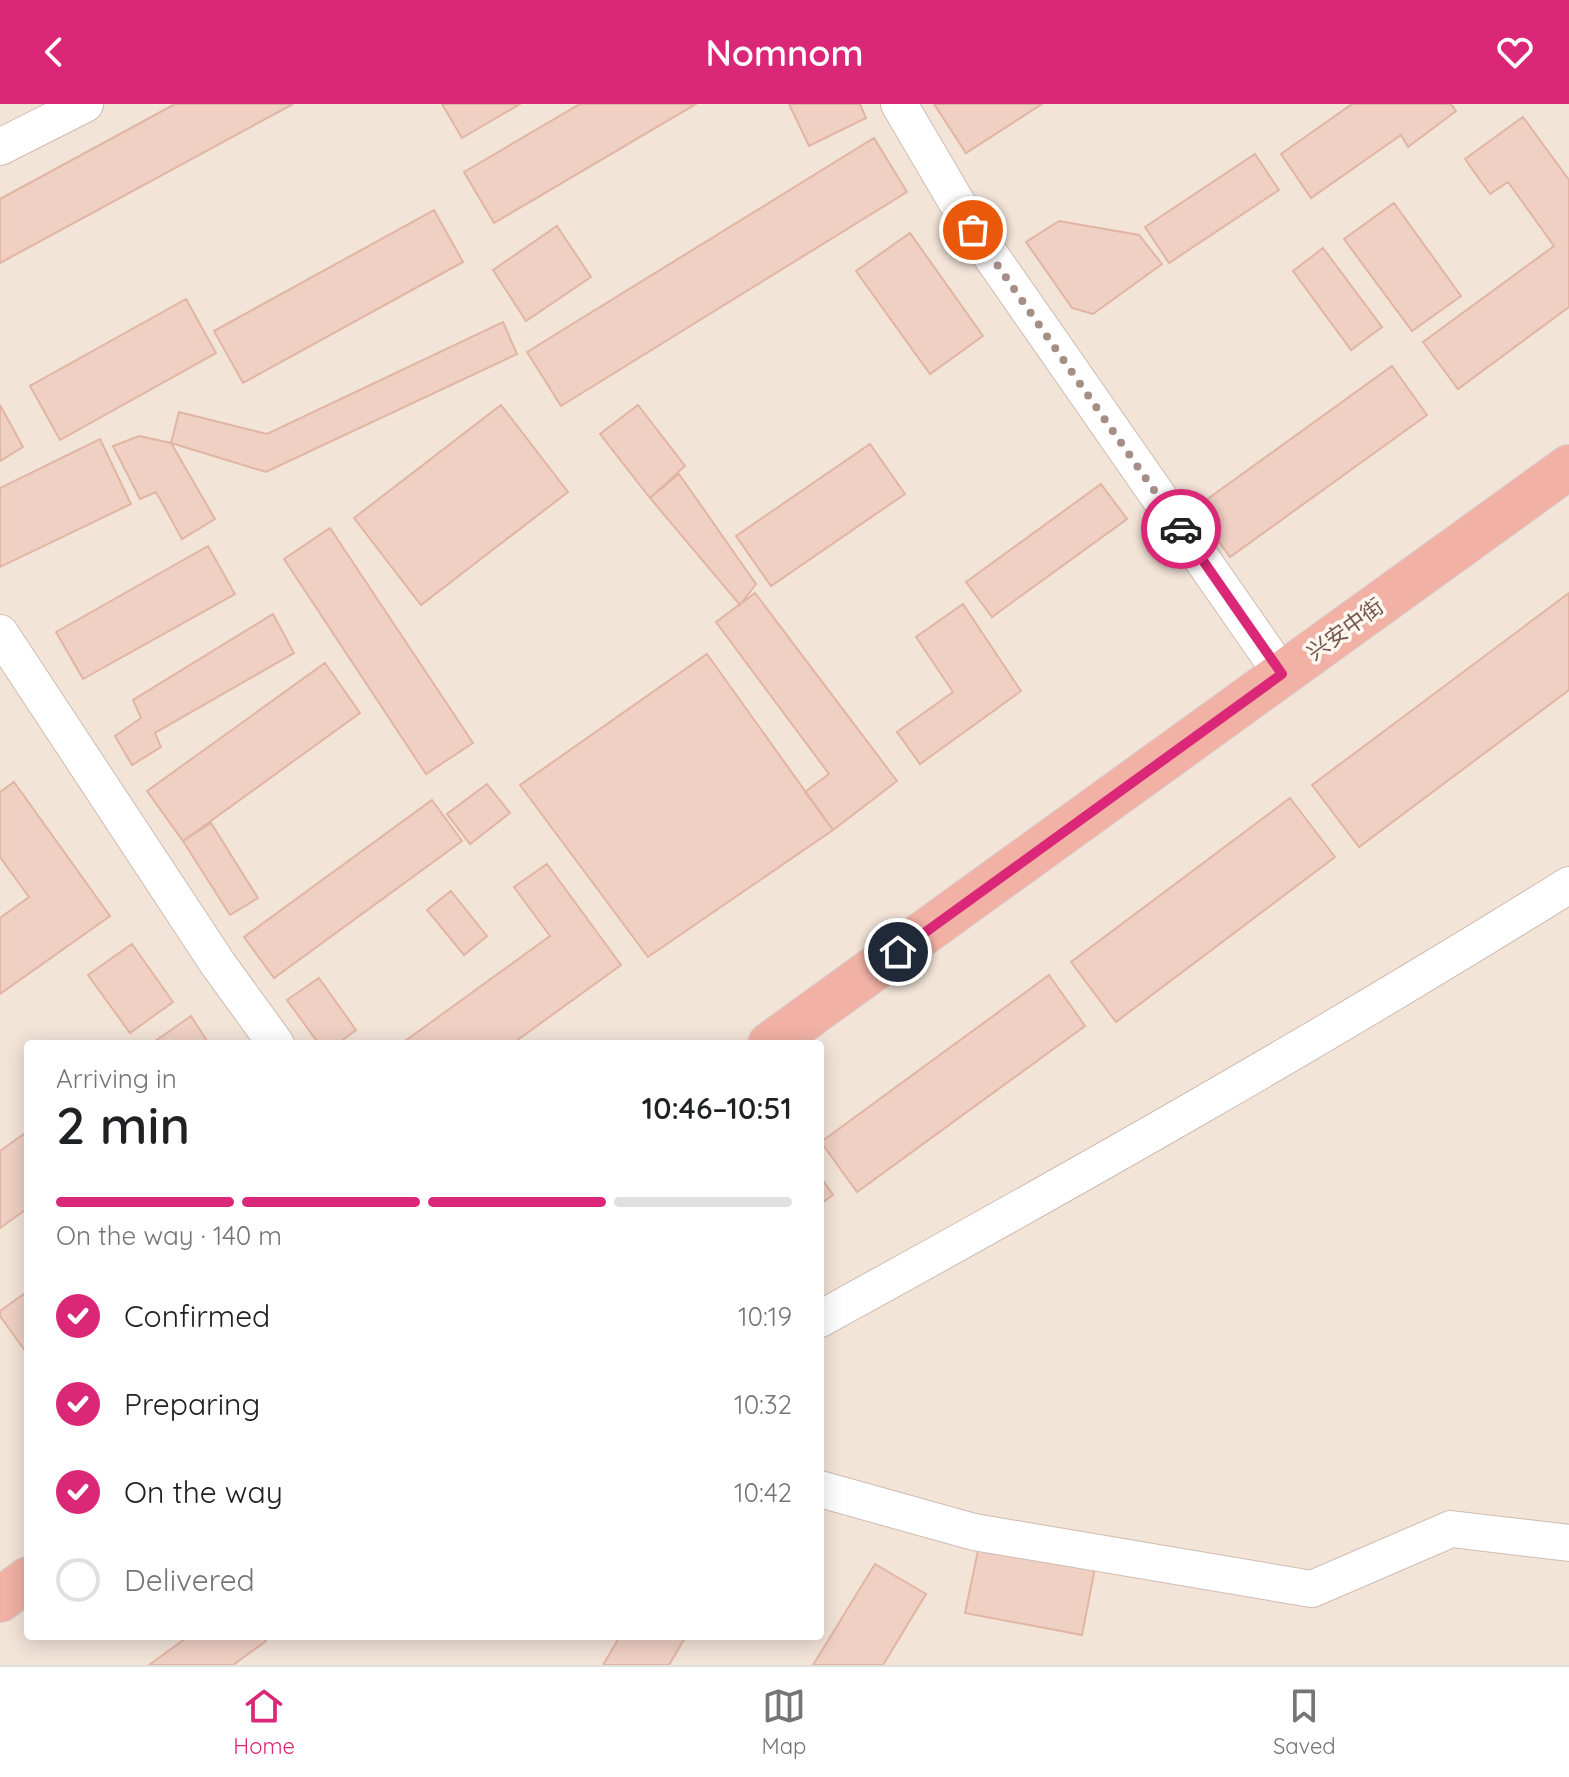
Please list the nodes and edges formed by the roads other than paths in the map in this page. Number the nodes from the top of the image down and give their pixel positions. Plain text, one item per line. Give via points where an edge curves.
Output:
1 (85, 104) edge
2 (899, 104) edge
3 (0, 147) edge
4 (1569, 467) edge
5 (0, 633) edge
6 (1282, 674) junction
7 (1569, 885) edge
8 (273, 1040) edge
9 (776, 1040) edge
10 (824, 1317) edge
11 (824, 1490) edge
12 (1569, 1543) edge
13 (24, 1582) edge
14 (0, 1600) edge

1 - 3 street
2 - 6 street via 973,230
4 - 6 highway, 兴安中街
5 - 8 street
6 - 9 highway, 兴安中街
7 - 10 street via 1310,1042
11 - 12 street via 974,1532 1312,1589 1451,1529
13 - 14 highway

